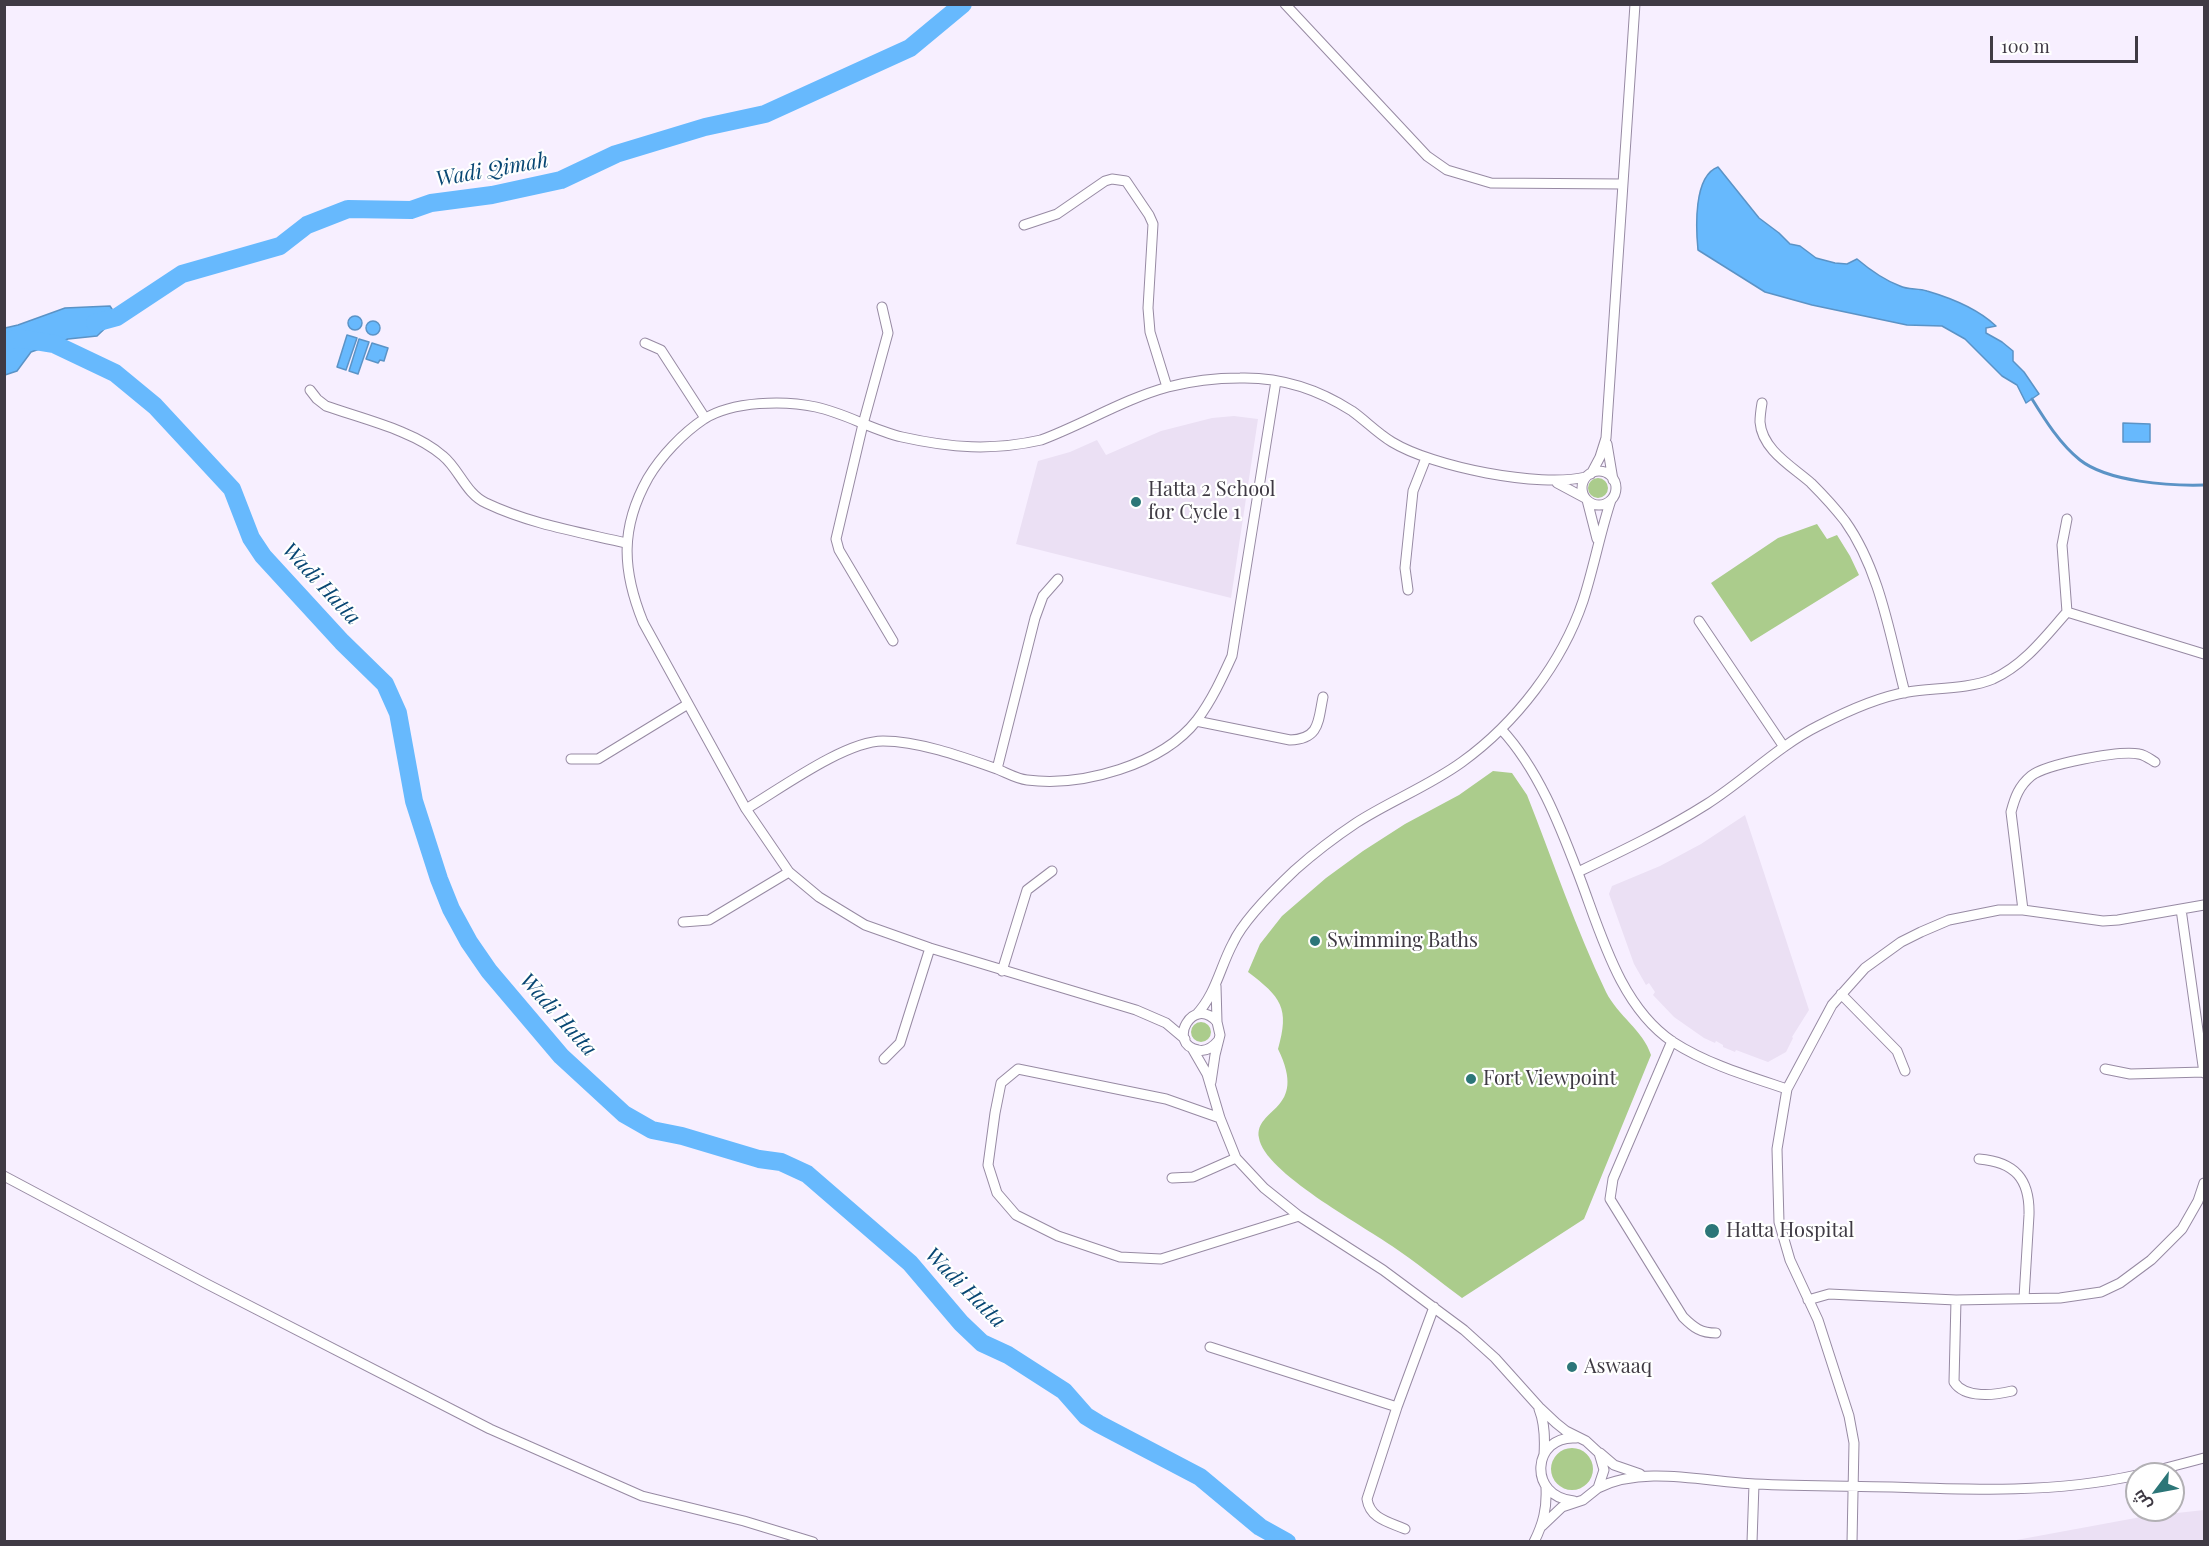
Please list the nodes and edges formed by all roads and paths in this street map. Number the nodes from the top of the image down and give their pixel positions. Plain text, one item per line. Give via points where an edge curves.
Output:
1 (1285, 4) edge
2 (1635, 4) edge
3 (1622, 184) junction
4 (1024, 225) dead end
5 (882, 307) dead end
6 (645, 343) dead end
7 (1276, 381) junction
8 (1167, 387) junction
9 (310, 390) dead end
10 (1762, 404) dead end
11 (705, 418) junction
12 (863, 424) junction
13 (1606, 438) junction
14 (1425, 458) junction
15 (1589, 476) junction
16 (1613, 480) junction
17 (1552, 482) junction
18 (1586, 499) junction
19 (1611, 500) junction
20 (2067, 519) dead end
21 (626, 543) junction
22 (1598, 544) junction
23 (1058, 579) dead end
24 (1408, 590) dead end
25 (2067, 612) junction
26 (1699, 621) dead end
27 (893, 641) dead end
28 (2205, 654) edge
29 (1905, 693) junction
30 (1323, 697) dead end
31 (688, 704) junction
32 (1196, 721) junction
33 (1500, 729) junction
34 (1784, 747) junction
35 (571, 759) dead end
36 (2155, 762) dead end
37 (997, 769) junction
38 (746, 809) junction
39 (1052, 871) dead end
40 (789, 872) junction
41 (1578, 872) junction
42 (2205, 905) edge
43 (2181, 909) junction
44 (2023, 910) junction
45 (683, 922) dead end
46 (930, 948) junction
47 (1002, 970) junction
48 (1216, 984) junction
49 (1841, 994) junction
50 (1194, 1016) junction
51 (1166, 1023) junction
52 (1217, 1023) junction
53 (1185, 1039) junction
54 (1218, 1041) junction
55 (1672, 1041) junction
56 (1192, 1048) junction
57 (884, 1059) dead end
58 (2105, 1070) dead end
59 (1905, 1071) dead end
60 (2204, 1073) edge
61 (1211, 1086) junction
62 (1787, 1089) junction
63 (1220, 1118) junction
64 (1236, 1158) junction
65 (1979, 1159) dead end
66 (4, 1176) edge
67 (1172, 1178) dead end
68 (2205, 1183) edge
69 (1299, 1216) junction
70 (2024, 1298) junction
71 (1808, 1300) junction
72 (1956, 1300) junction
73 (1434, 1307) junction
74 (1716, 1333) dead end
75 (1210, 1347) dead end
76 (2012, 1390) dead end
77 (1397, 1407) junction
78 (1539, 1407) junction
79 (1578, 1438) junction
80 (1599, 1453) junction
81 (1544, 1455) junction
82 (2205, 1458) edge
83 (2185, 1463) edge
84 (1645, 1476) junction
85 (2125, 1478) edge
86 (1754, 1484) junction
87 (1854, 1486) junction
88 (1546, 1488) junction
89 (1598, 1488) junction
90 (1574, 1502) junction
91 (1542, 1526) junction
92 (1405, 1529) dead end
93 (813, 1542) edge
94 (1534, 1542) edge
95 (1752, 1542) edge
96 (1852, 1542) edge

1 - 3 street via 1427,156 1447,170 1491,183
2 - 3 street
3 - 13 street
4 - 8 street via 1057,214 1105,181 1126,181 1152,224 1150,332
5 - 12 street via 888,333
6 - 11 street via 661,350
7 - 8 street via 1241,378
7 - 14 street via 1320,393 1391,442
7 - 32 street via 1232,656
8 - 12 street via 1067,430 1019,445 945,446
9 - 21 street via 326,406 420,439 445,457 463,483 483,502 540,523
10 - 29 street via 1760,423 1777,456 1812,484 1858,542 1876,585
11 - 12 street via 759,403 786,403 817,407
11 - 21 street via 657,464 638,496
12 - 27 street via 836,539
13 - 15 street
13 - 16 street
14 - 17 street
14 - 24 street via 1413,490 1405,568
15 - 16 street via 1603,472
15 - 17 street
15 - 18 street via 1582,487
16 - 19 street via 1616,487
17 - 18 street
18 - 19 street via 1599,505
18 - 22 street
19 - 22 street
20 - 25 street via 2062,545
21 - 31 street via 635,603
22 - 33 street via 1582,603 1566,640 1540,684
23 - 37 street via 1043,596 1035,618
25 - 28 street
25 - 29 street via 2023,659 1993,678
26 - 34 street
29 - 34 street via 1821,724
30 - 32 street via 1317,727 1299,740
31 - 35 street via 598,759
31 - 38 street
32 - 37 street via 1170,744 1130,767 1081,780 1026,780
33 - 41 street via 1530,768
33 - 48 street via 1463,761 1356,823 1294,871 1234,940
34 - 41 street via 1705,805
36 - 44 street via 2141,754 2119,753 2053,766 2033,774 2021,785 2011,812
37 - 38 street via 908,743 874,742 845,750
38 - 40 street
39 - 47 street via 1027,890
40 - 45 street via 709,920
40 - 46 street via 819,897 866,926
41 - 55 street via 1624,987 1651,1022
42 - 43 street
43 - 44 street via 2103,921
43 - 60 street
44 - 49 street via 2000,910 1949,920 1921,932 1875,960
46 - 47 street
46 - 57 street via 900,1043
47 - 51 street via 1136,1010
48 - 50 street
48 - 52 street
49 - 59 street via 1897,1051
49 - 62 street via 1824,1017
50 - 51 street
50 - 52 street via 1208,1015
50 - 53 street via 1184,1028
51 - 53 street
52 - 54 street
53 - 56 street
54 - 56 street via 1204,1051
54 - 61 street
55 - 62 street via 1710,1062
55 - 74 street via 1613,1179 1610,1199 1683,1317 1703,1332
56 - 61 street
58 - 60 street via 2130,1074
61 - 63 street
62 - 71 street via 1777,1149 1779,1222
63 - 64 street
63 - 69 street via 1166,1099 1018,1069 1001,1083 988,1165 997,1193 1016,1215 1058,1236 1120,1257 1161,1259
64 - 67 street via 1193,1177
64 - 69 street via 1264,1188
65 - 70 street via 2009,1166 2026,1188 2029,1215
66 - 93 street via 490,1429 642,1496
68 - 70 street via 2182,1229 2151,1260 2120,1283 2092,1294
69 - 73 street
70 - 72 street
71 - 72 street via 1829,1294
71 - 87 street via 1848,1416 1854,1443
72 - 76 street via 1954,1382 1965,1392 1995,1395
73 - 77 street
73 - 78 street via 1495,1358
75 - 77 street
77 - 92 street via 1367,1499 1376,1516
78 - 79 street
78 - 81 street
79 - 80 street
79 - 81 street via 1561,1440
80 - 84 street via 1614,1465
80 - 89 street via 1604,1470
81 - 88 street via 1540,1466
82 - 83 street
84 - 86 street
84 - 89 street
85 - 87 street via 2035,1489
86 - 87 street
86 - 95 street
87 - 96 street
88 - 90 street via 1556,1497
88 - 91 street
89 - 90 street
90 - 91 street via 1562,1507
91 - 94 street

